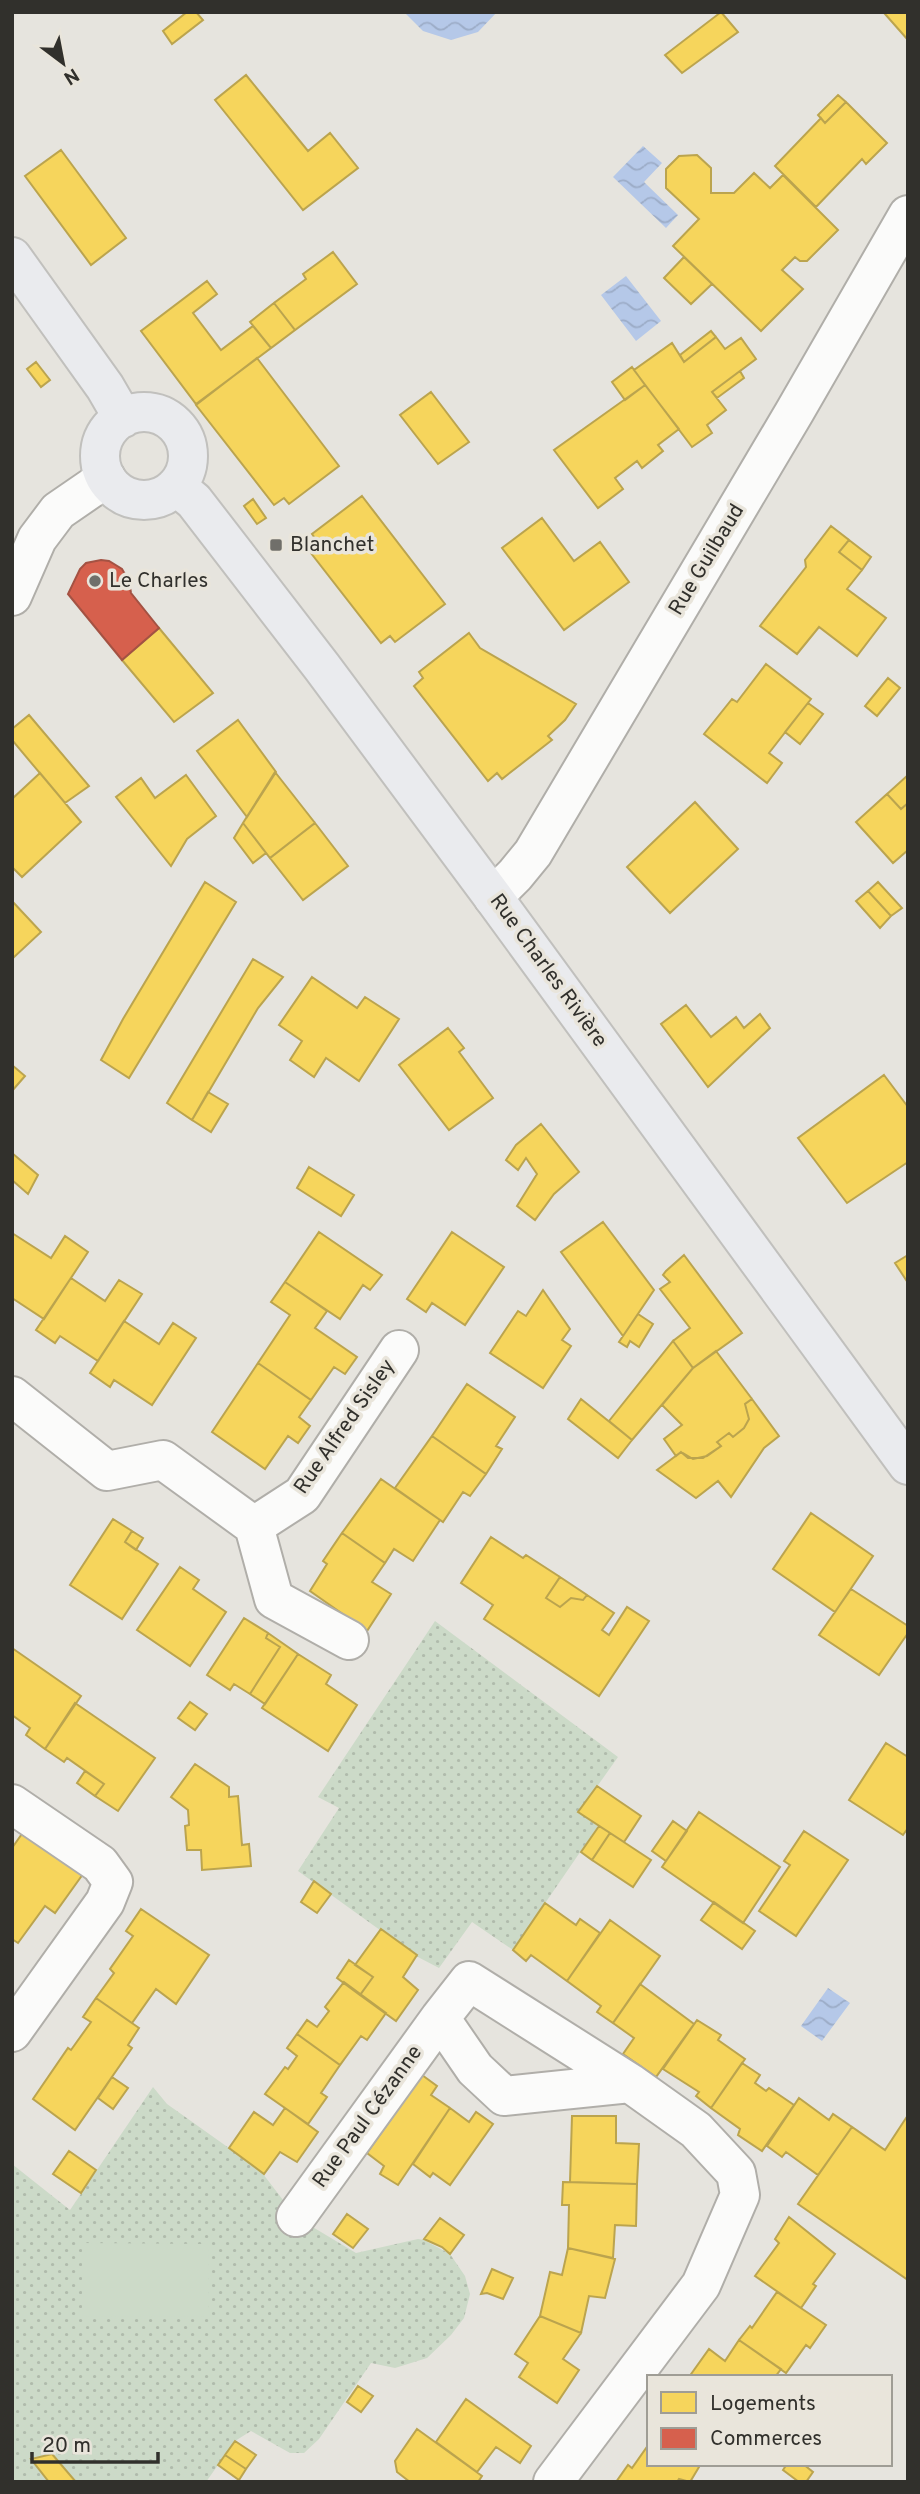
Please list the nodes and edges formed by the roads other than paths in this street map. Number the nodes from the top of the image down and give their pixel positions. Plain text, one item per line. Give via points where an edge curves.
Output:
1 (908, 215) edge
2 (12, 257) edge
3 (122, 418) junction
4 (106, 478) junction
5 (176, 486) junction
6 (12, 596) edge
7 (493, 897) junction
8 (399, 1350) dead end
9 (12, 1396) edge
10 (908, 1465) edge
11 (254, 1526) junction
12 (349, 1640) dead end
13 (12, 1804) edge
14 (440, 2018) junction
15 (12, 2032) edge
16 (630, 2083) junction
17 (296, 2217) dead end
18 (553, 2482) edge

1 - 7 street, Rue Guilbaud via 533,853
2 - 3 main road
3 - 4 main road via 111,427 100,452
3 - 5 main road via 149,412 163,416 183,435 187,461
4 - 5 main road via 115,489 139,500 153,499
4 - 6 street via 58,511 37,539
5 - 7 main road, Rue Charles Rivière via 194,501 228,545
7 - 10 main road, Rue Charles Rivière
8 - 11 street, Rue Alfred Sisley via 302,1495
9 - 11 street via 107,1471 163,1460
11 - 12 street via 274,1599
13 - 15 street via 100,1864 113,1882 105,1902
14 - 16 street, Rue Paul Cézanne via 475,2069 504,2096
14 - 16 street, Rue Paul Cézanne via 469,1981
14 - 17 street, Rue Paul Cézanne
16 - 18 street, Rue Paul Cézanne via 696,2130 736,2173 740,2195 701,2285

